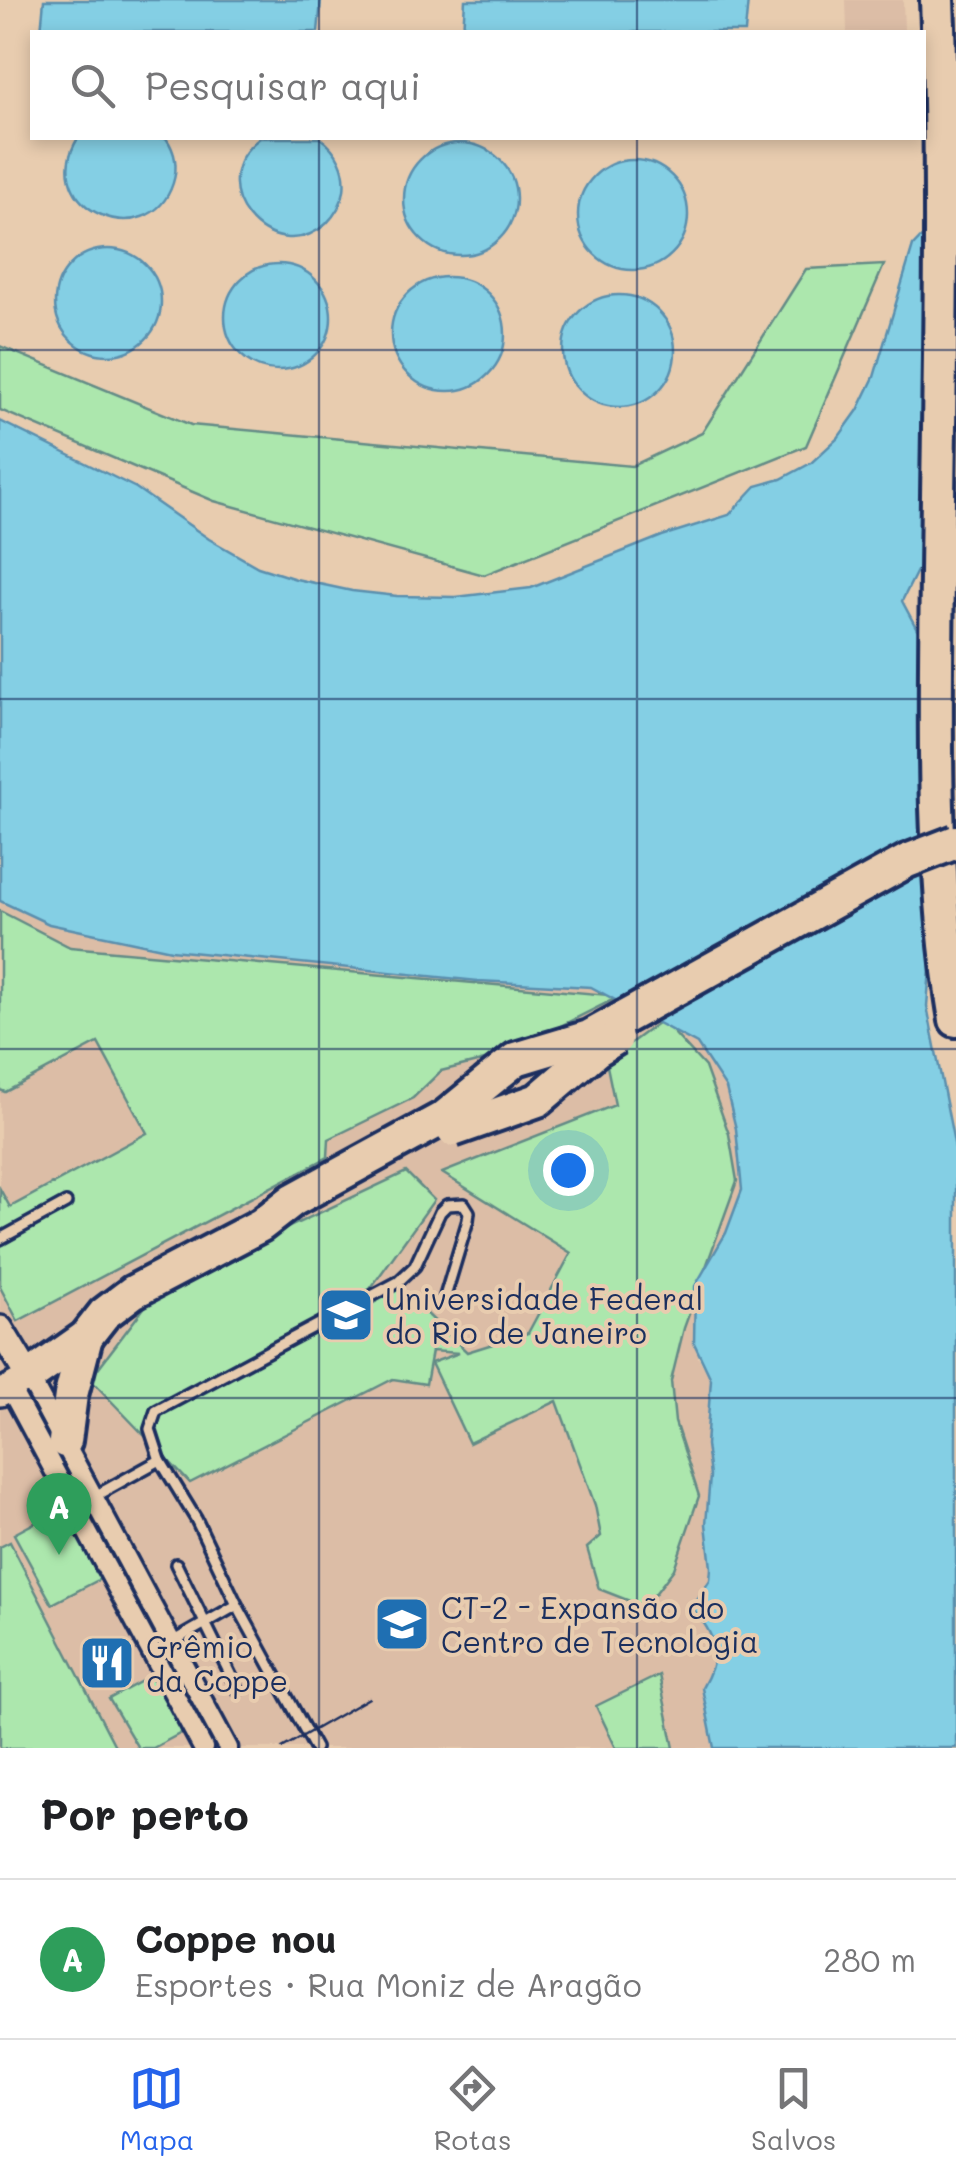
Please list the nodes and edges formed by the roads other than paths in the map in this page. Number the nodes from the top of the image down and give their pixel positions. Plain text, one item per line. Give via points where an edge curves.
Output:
1 (937, 0) edge
2 (956, 843) edge
3 (956, 1020) edge
4 (380, 1161) junction
5 (66, 1203) dead end
6 (0, 1239) edge
7 (444, 1300) dead end
8 (0, 1329) edge
9 (86, 1337) junction
10 (11, 1373) edge
11 (65, 1441) junction
12 (160, 1460) junction
13 (95, 1496) junction
14 (176, 1564) dead end
15 (237, 1605) junction
16 (205, 1624) junction
17 (172, 1642) junction
18 (238, 1690) dead end
19 (225, 1742) edge
20 (202, 1748) edge
21 (315, 1748) edge

1 - 3 highway via 942,121 934,770
2 - 4 highway, bridge via 914,874 607,1043 538,1100
2 - 4 highway, bridge via 908,861 589,1036 516,1060
4 - 9 highway via 293,1200 261,1225 133,1292
5 - 6 lane
7 - 12 lane via 468,1220 464,1204 440,1212 422,1254 398,1282 156,1410 150,1429
8 - 10 street
9 - 10 highway
9 - 11 highway
10 - 11 street
10 - 20 street
11 - 13 street
12 - 13 lane
12 - 15 lane
13 - 17 street
14 - 16 lane
15 - 16 lane
15 - 21 lane
16 - 17 lane
16 - 18 lane
17 - 19 street
19 - 20 lane

